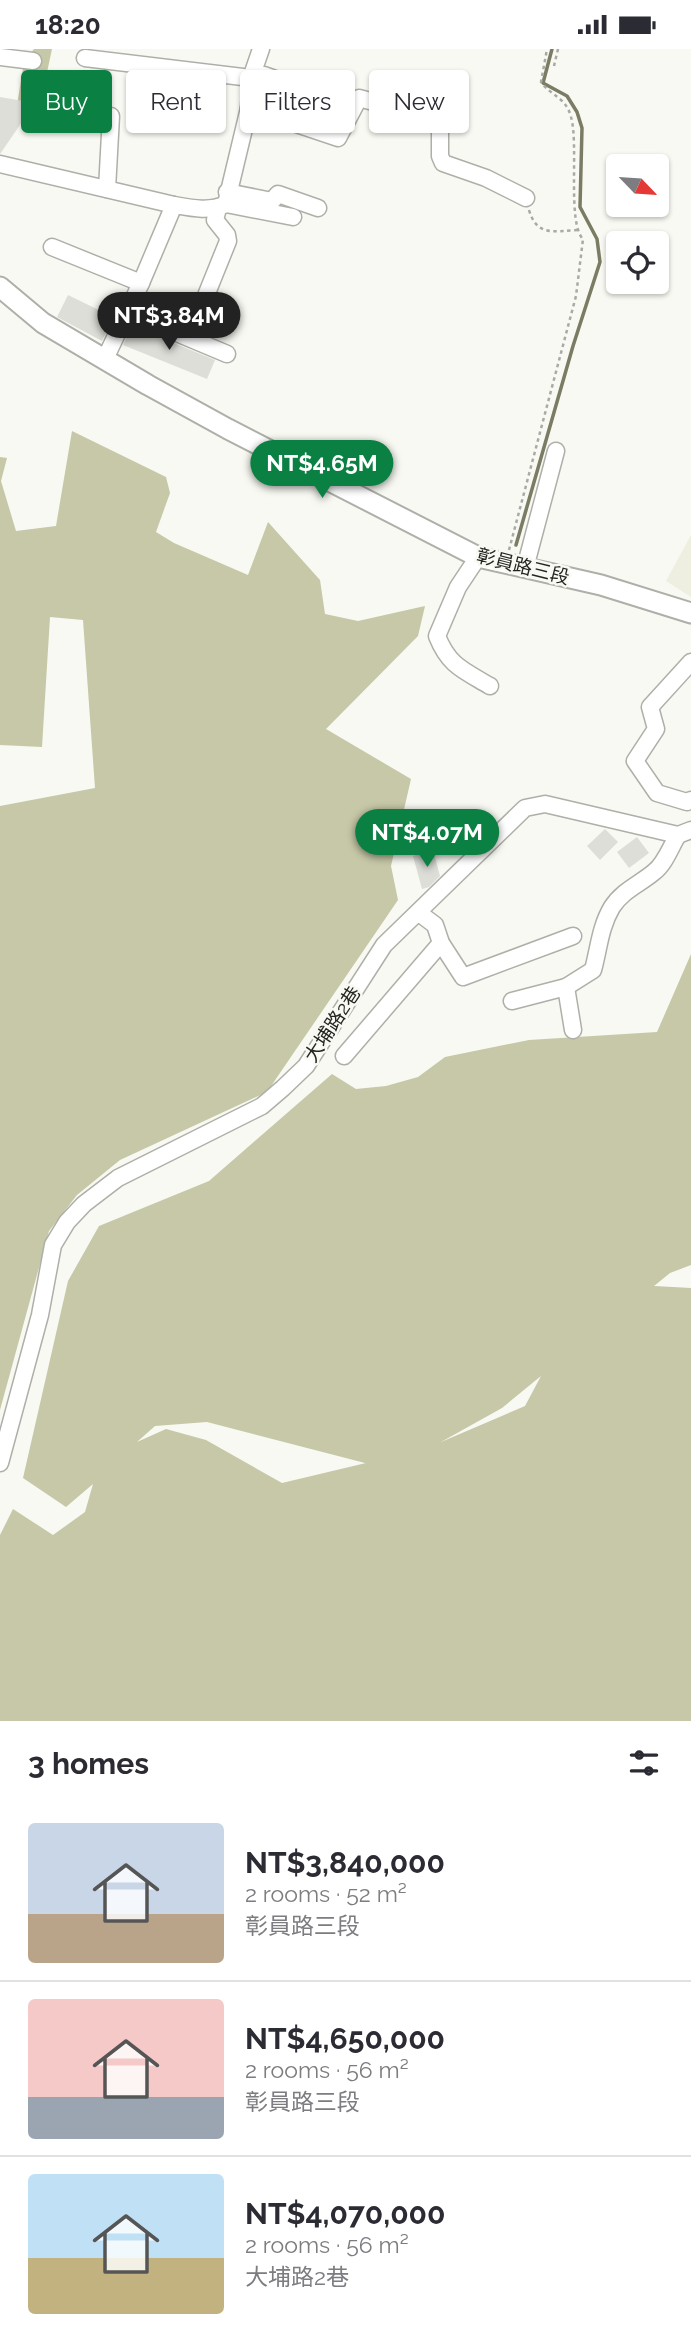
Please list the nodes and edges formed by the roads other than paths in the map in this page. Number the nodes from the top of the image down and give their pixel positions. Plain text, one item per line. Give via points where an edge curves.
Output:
1 (261, 49) edge
2 (0, 57) edge
3 (85, 58) dead end
4 (33, 61) dead end
5 (254, 70) edge
6 (240, 77) edge
7 (355, 106) edge
8 (110, 133) edge
9 (242, 133) edge
10 (323, 133) edge
11 (341, 133) edge
12 (0, 164) edge
13 (107, 189) junction
14 (526, 198) road end
15 (223, 202) junction
16 (173, 205) junction
17 (318, 208) dead end
18 (293, 217) dead end
19 (52, 247) dead end
20 (141, 283) junction
21 (0, 288) edge
22 (203, 303) dead end
23 (127, 312) junction
24 (227, 353) dead end
25 (105, 359) junction
26 (556, 451) dead end
27 (478, 557) junction
28 (526, 568) junction
29 (691, 613) edge
30 (691, 662) edge
31 (490, 686) dead end
32 (691, 800) edge
33 (685, 833) edge
34 (419, 913) junction
35 (573, 936) dead end
36 (441, 943) junction
37 (566, 987) junction
38 (512, 1001) dead end
39 (573, 1030) dead end
40 (344, 1056) dead end
41 (0, 1463) edge

1 - 5 street
2 - 4 street
3 - 6 street
7 - 14 street via 359,98 440,125 443,163
8 - 13 street
9 - 15 street
10 - 11 street via 338,138
12 - 13 street
13 - 16 street
15 - 16 street via 194,209
15 - 17 street via 272,201 278,194
15 - 18 street
15 - 22 street via 215,221 228,241
16 - 20 street
19 - 20 street
20 - 23 street
21 - 25 main road, 彰員路三段 via 43,323
23 - 24 street
23 - 25 street
25 - 27 main road, 彰員路三段 via 228,429
26 - 28 street
27 - 28 main road, 彰員路三段
27 - 31 street via 458,587 437,636 454,665
28 - 29 main road, 彰員路三段
30 - 32 street via 650,707 656,729 635,761 657,793
33 - 34 street, 大埔路2巷 via 545,804 525,808
33 - 37 street via 657,871 627,890 613,906 600,930 593,970
34 - 36 street via 435,925
34 - 41 street, 大埔路2巷 via 384,945 306,1066 262,1106 118,1178 67,1222 53,1245 40,1315
35 - 36 street via 463,977
36 - 40 street
37 - 38 street
37 - 39 street

